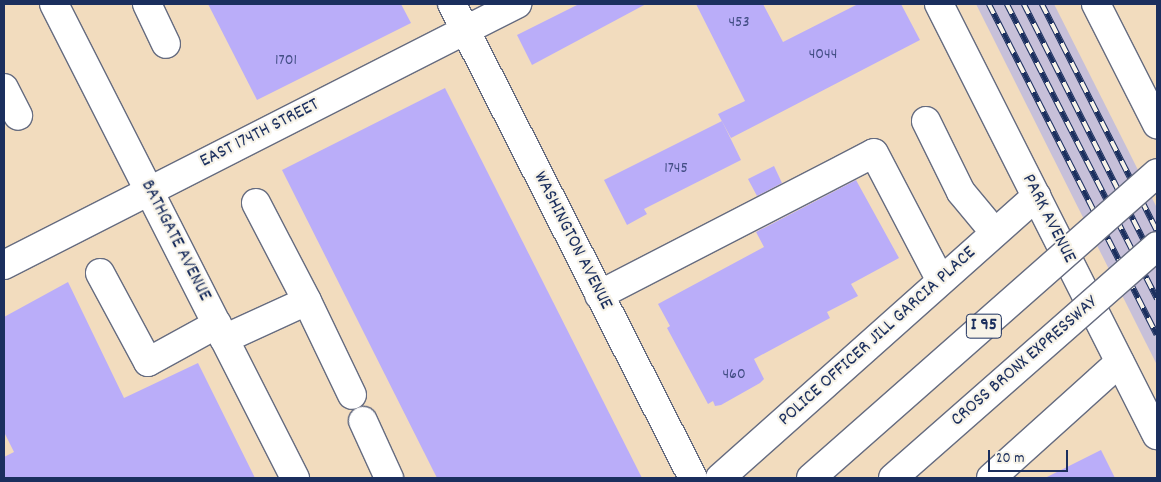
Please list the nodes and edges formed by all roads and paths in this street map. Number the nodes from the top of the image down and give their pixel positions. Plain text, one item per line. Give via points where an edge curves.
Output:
1 (54, 4) edge
2 (146, 4) edge
3 (452, 4) edge
4 (516, 4) edge
5 (939, 4) edge
6 (1096, 4) edge
7 (465, 30) junction
8 (166, 44) dead end
9 (4, 88) edge
10 (1153, 106) edge
11 (18, 116) dead end
12 (926, 121) dead end
13 (1157, 173) edge
14 (149, 191) junction
15 (1037, 196) junction
16 (256, 203) dead end
17 (995, 233) junction
18 (1157, 246) edge
19 (4, 265) edge
20 (100, 273) dead end
21 (941, 281) junction
22 (599, 295) junction
23 (307, 302) junction
24 (220, 331) junction
25 (1120, 362) junction
26 (352, 395) dead end
27 (363, 421) dead end
28 (1157, 435) edge
29 (295, 478) edge
30 (389, 478) edge
31 (693, 478) edge
32 (720, 478) edge
33 (811, 478) edge
34 (893, 478) edge
35 (991, 478) edge

1 - 14 main road, BATHGATE AVENUE
2 - 8 main road
3 - 7 main road, WASHINGTON AVENUE
4 - 7 main road, EAST 174TH STREET
5 - 15 main road, PARK AVENUE
6 - 10 main road
7 - 14 main road, EAST 174TH STREET
7 - 22 main road, WASHINGTON AVENUE
9 - 11 main road
12 - 17 main road via 961,192
13 - 33 main road, I 95, bridge
14 - 19 main road, EAST 174TH STREET
14 - 24 main road, BATHGATE AVENUE
15 - 17 main road, POLICE OFFICER JILL GARCIA PLACE
15 - 25 main road, PARK AVENUE
16 - 23 main road
17 - 21 main road, POLICE OFFICER JILL GARCIA PLACE
18 - 34 main road, CROSS BRONX EXPRESSWAY, bridge
20 - 24 main road via 148,362
21 - 22 main road via 874,153
21 - 32 main road, POLICE OFFICER JILL GARCIA PLACE
22 - 31 main road, WASHINGTON AVENUE
23 - 24 main road
23 - 26 main road
24 - 29 main road, BATHGATE AVENUE
25 - 28 main road, PARK AVENUE
25 - 35 main road
27 - 30 main road

